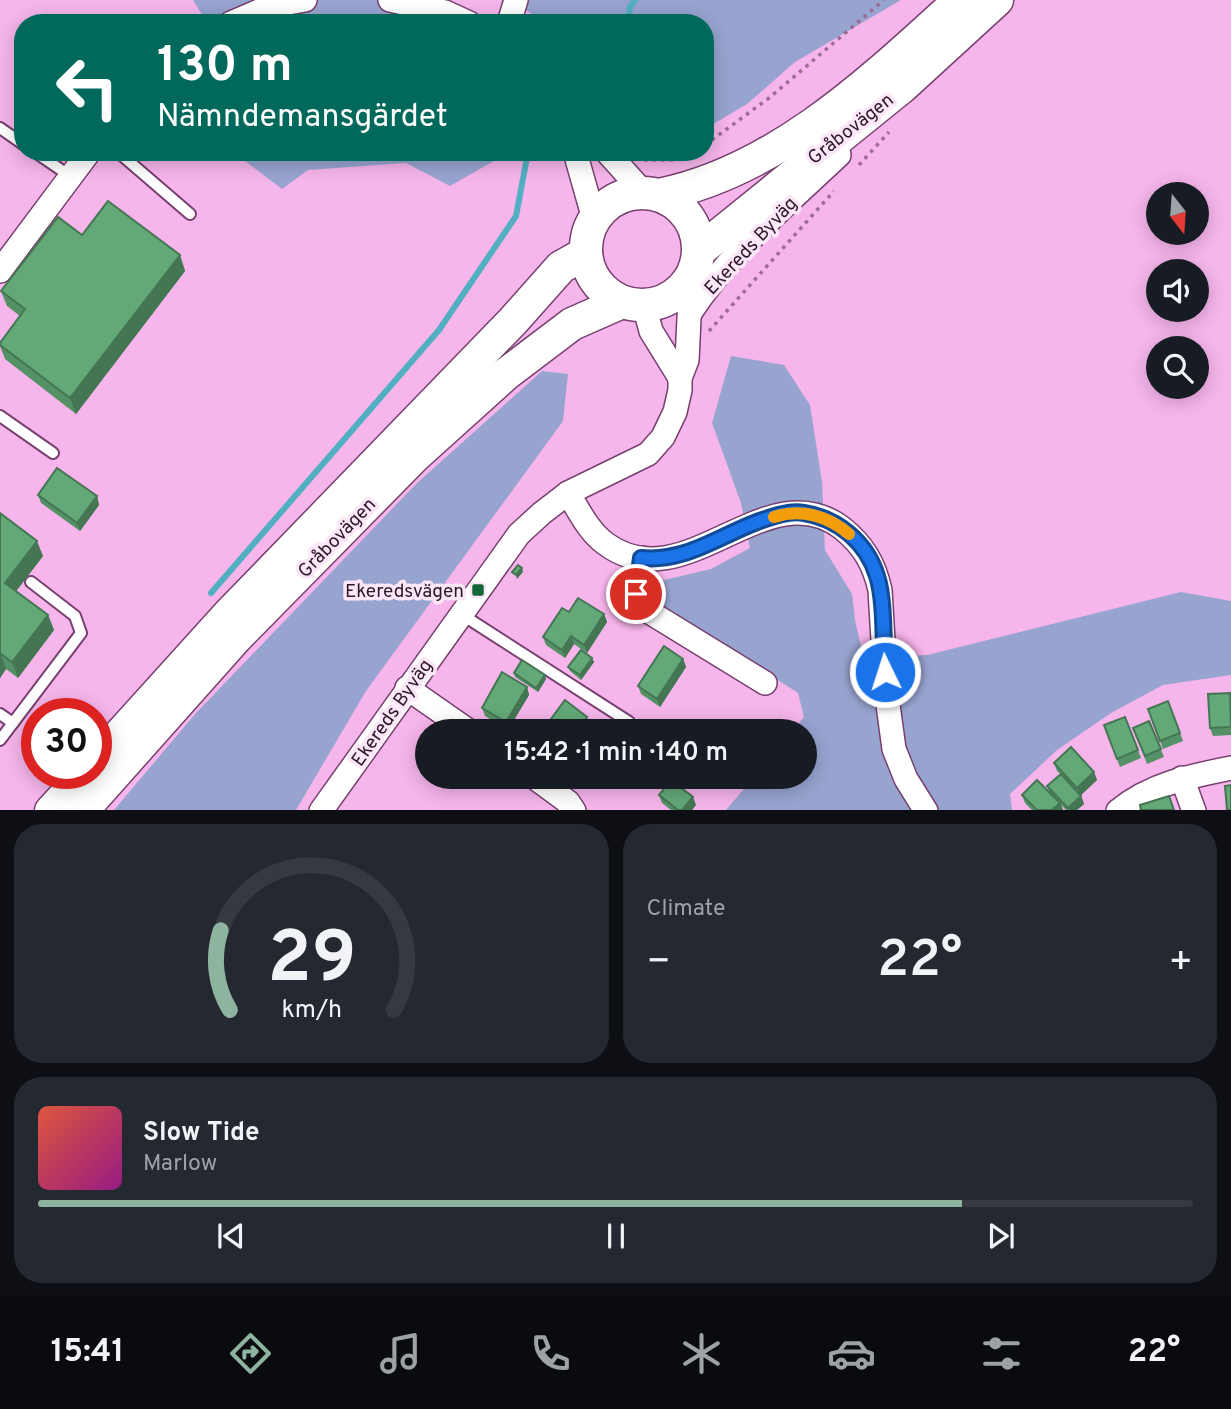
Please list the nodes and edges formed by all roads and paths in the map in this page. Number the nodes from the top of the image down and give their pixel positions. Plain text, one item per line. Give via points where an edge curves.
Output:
1 (305, 0) edge
2 (390, 0) edge
3 (884, 0) edge
4 (960, 0) edge
5 (997, 0) edge
6 (252, 14) edge
7 (449, 14) edge
8 (902, 87) junction
9 (890, 131) dead end
10 (714, 138) edge
11 (48, 161) edge
12 (82, 161) edge
13 (128, 161) edge
14 (578, 161) edge
15 (616, 161) edge
16 (854, 169) dead end
17 (70, 176) junction
18 (836, 189) dead end
19 (651, 194) junction
20 (190, 214) dead end
21 (594, 219) junction
22 (586, 253) junction
23 (695, 264) junction
24 (0, 271) edge
25 (633, 303) junction
26 (688, 315) junction
27 (705, 336) dead end
28 (680, 378) junction
29 (0, 416) edge
30 (53, 453) dead end
31 (568, 493) junction
32 (641, 558) junction
33 (32, 582) dead end
34 (461, 614) junction
35 (765, 683) dead end
36 (407, 688) junction
37 (0, 714) edge
38 (451, 719) edge
39 (624, 719) edge
40 (13, 723) junction
41 (0, 740) edge
42 (112, 743) edge
43 (1231, 768) edge
44 (1182, 778) junction
45 (71, 789) edge
46 (550, 789) edge
47 (51, 810) edge
48 (82, 810) edge
49 (321, 810) edge
50 (574, 810) edge
51 (926, 810) edge
52 (1118, 810) edge
53 (1194, 810) edge

1 - 6 street
2 - 7 street
3 - 10 path
4 - 19 main road, Gråbovägen via 891,64 798,134 719,178
5 - 8 main road, Gråbovägen
8 - 23 main road, Gråbovägen
8 - 26 street, Ekereds Byväg via 878,118 712,280
9 - 16 path
11 - 17 lane
12 - 17 street
13 - 20 lane
14 - 21 street
15 - 19 street
17 - 24 street
18 - 27 path
19 - 21 main road via 615,199
19 - 23 main road via 670,200 688,216 698,239
21 - 22 main road
22 - 25 main road via 597,282 612,297
22 - 42 main road, Gråbovägen via 561,267 228,615
23 - 25 main road via 671,297
23 - 26 street, Ekereds Byväg
25 - 28 street
25 - 48 main road, Gråbovägen via 572,324 506,374 415,456 234,640
26 - 28 street, Ekereds Byväg via 687,360
28 - 31 street, Ekereds Byväg via 669,425 648,454
29 - 30 lane
31 - 32 street via 588,527 605,544
31 - 34 street, Ekereds Byväg via 519,534
32 - 35 street via 638,605
32 - 51 street via 670,558 782,514 803,512 833,521 847,532 860,544 877,576 894,749
33 - 40 lane via 75,616 81,633
34 - 36 street, Ekereds Byväg
34 - 39 lane
36 - 38 street
36 - 49 street, Ekereds Byväg
37 - 40 lane
40 - 41 lane
43 - 44 street
44 - 52 street
44 - 53 street
45 - 47 main road
46 - 50 street

